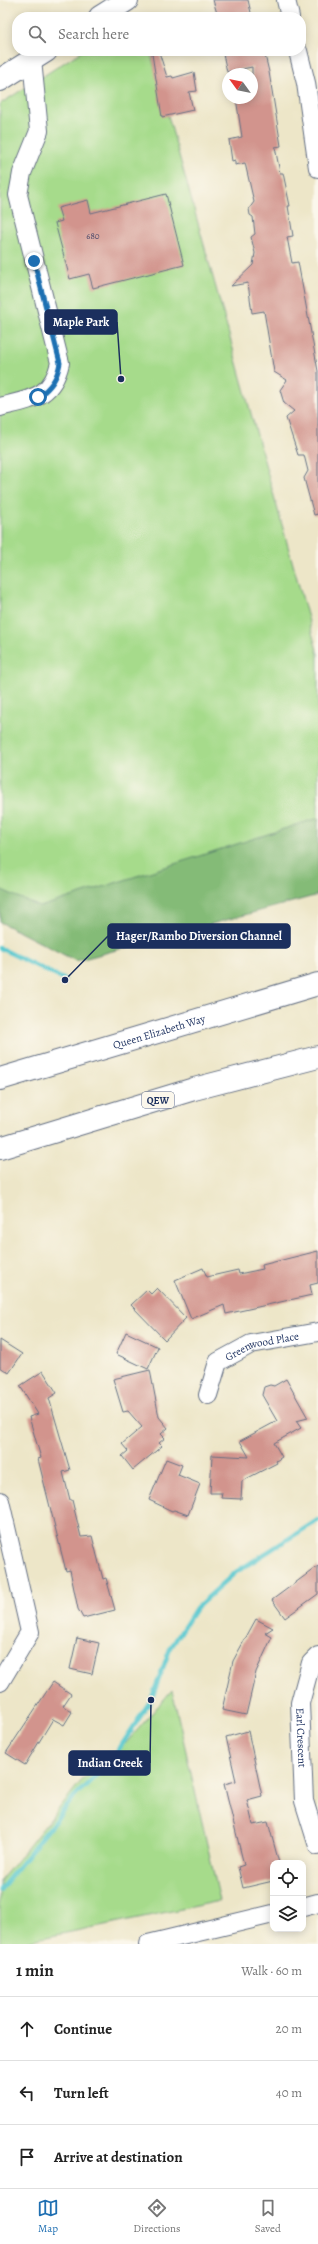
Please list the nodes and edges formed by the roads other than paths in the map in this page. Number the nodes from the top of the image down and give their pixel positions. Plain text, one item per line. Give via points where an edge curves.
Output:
1 (127, 0) edge
2 (286, 0) edge
3 (108, 12) edge
4 (289, 12) edge
5 (37, 56) edge
6 (39, 56) edge
7 (300, 56) edge
8 (0, 80) edge
9 (312, 82) edge
10 (318, 168) edge
11 (0, 407) edge
12 (318, 984) edge
13 (318, 1057) edge
14 (0, 1079) edge
15 (0, 1148) edge
16 (318, 1332) edge
17 (208, 1395) dead end
18 (0, 1501) edge
19 (318, 1656) edge
20 (0, 1682) edge
21 (318, 1846) edge
22 (318, 1903) edge
23 (306, 1906) edge
24 (270, 1915) edge
25 (148, 1944) edge

1 - 3 main road
2 - 4 street
5 - 8 main road
6 - 11 street via 39,131 22,173 18,195 60,363 58,375 50,388 38,397
7 - 9 street
9 - 10 street
12 - 14 main road, Queen Elizabeth Way
13 - 15 main road, QEW via 194,1089
16 - 17 street, Greenwood Place via 251,1344 218,1362
18 - 20 street via 30,1632
19 - 21 street, Earl Crescent via 311,1664 300,1703 304,1801
22 - 23 street
24 - 25 street

